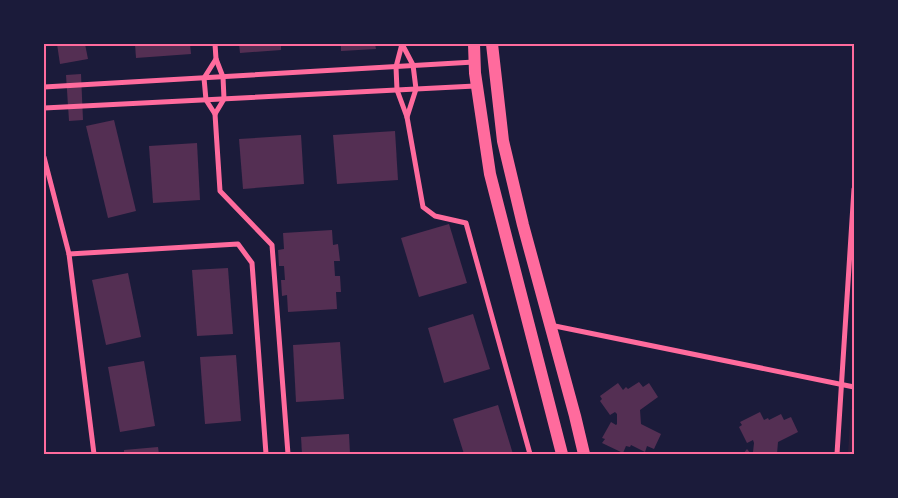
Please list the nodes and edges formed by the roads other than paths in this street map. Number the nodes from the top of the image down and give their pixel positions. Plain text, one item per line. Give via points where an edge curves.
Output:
1 (215, 44) edge
2 (402, 44) edge
3 (474, 44) edge
4 (492, 44) edge
5 (216, 59) junction
6 (474, 62) junction
7 (396, 66) junction
8 (413, 66) junction
9 (223, 77) junction
10 (204, 78) junction
11 (476, 86) junction
12 (44, 87) edge
13 (416, 89) junction
14 (397, 90) junction
15 (224, 99) junction
16 (206, 100) junction
17 (44, 108) edge
18 (215, 114) junction
19 (407, 117) junction
20 (44, 157) edge
21 (46, 171) edge
22 (854, 189) edge
23 (70, 254) junction
24 (550, 325) junction
25 (842, 384) junction
26 (854, 387) edge
27 (94, 454) edge
28 (266, 454) edge
29 (288, 454) edge
30 (530, 454) edge
31 (562, 454) edge
32 (584, 454) edge
33 (837, 454) edge

1 - 5 street
2 - 7 street
2 - 8 street
3 - 6 main road
4 - 24 main road via 503,141
5 - 9 street
5 - 10 street
6 - 8 street
6 - 11 main road
7 - 8 street
7 - 9 street
7 - 14 street
8 - 13 street
9 - 10 street
9 - 15 street
10 - 12 street
10 - 16 street
11 - 13 street
11 - 31 main road via 490,174
13 - 14 street
13 - 19 street
14 - 15 street
14 - 19 street
15 - 16 street
15 - 18 street
16 - 17 street
16 - 18 street
18 - 29 street via 220,191 272,245
19 - 30 street via 423,207 435,216 466,222
20 - 21 street
21 - 23 street
22 - 25 street
23 - 27 street
23 - 28 street via 238,244 252,263
24 - 25 street
24 - 32 main road
25 - 26 street
25 - 33 street

